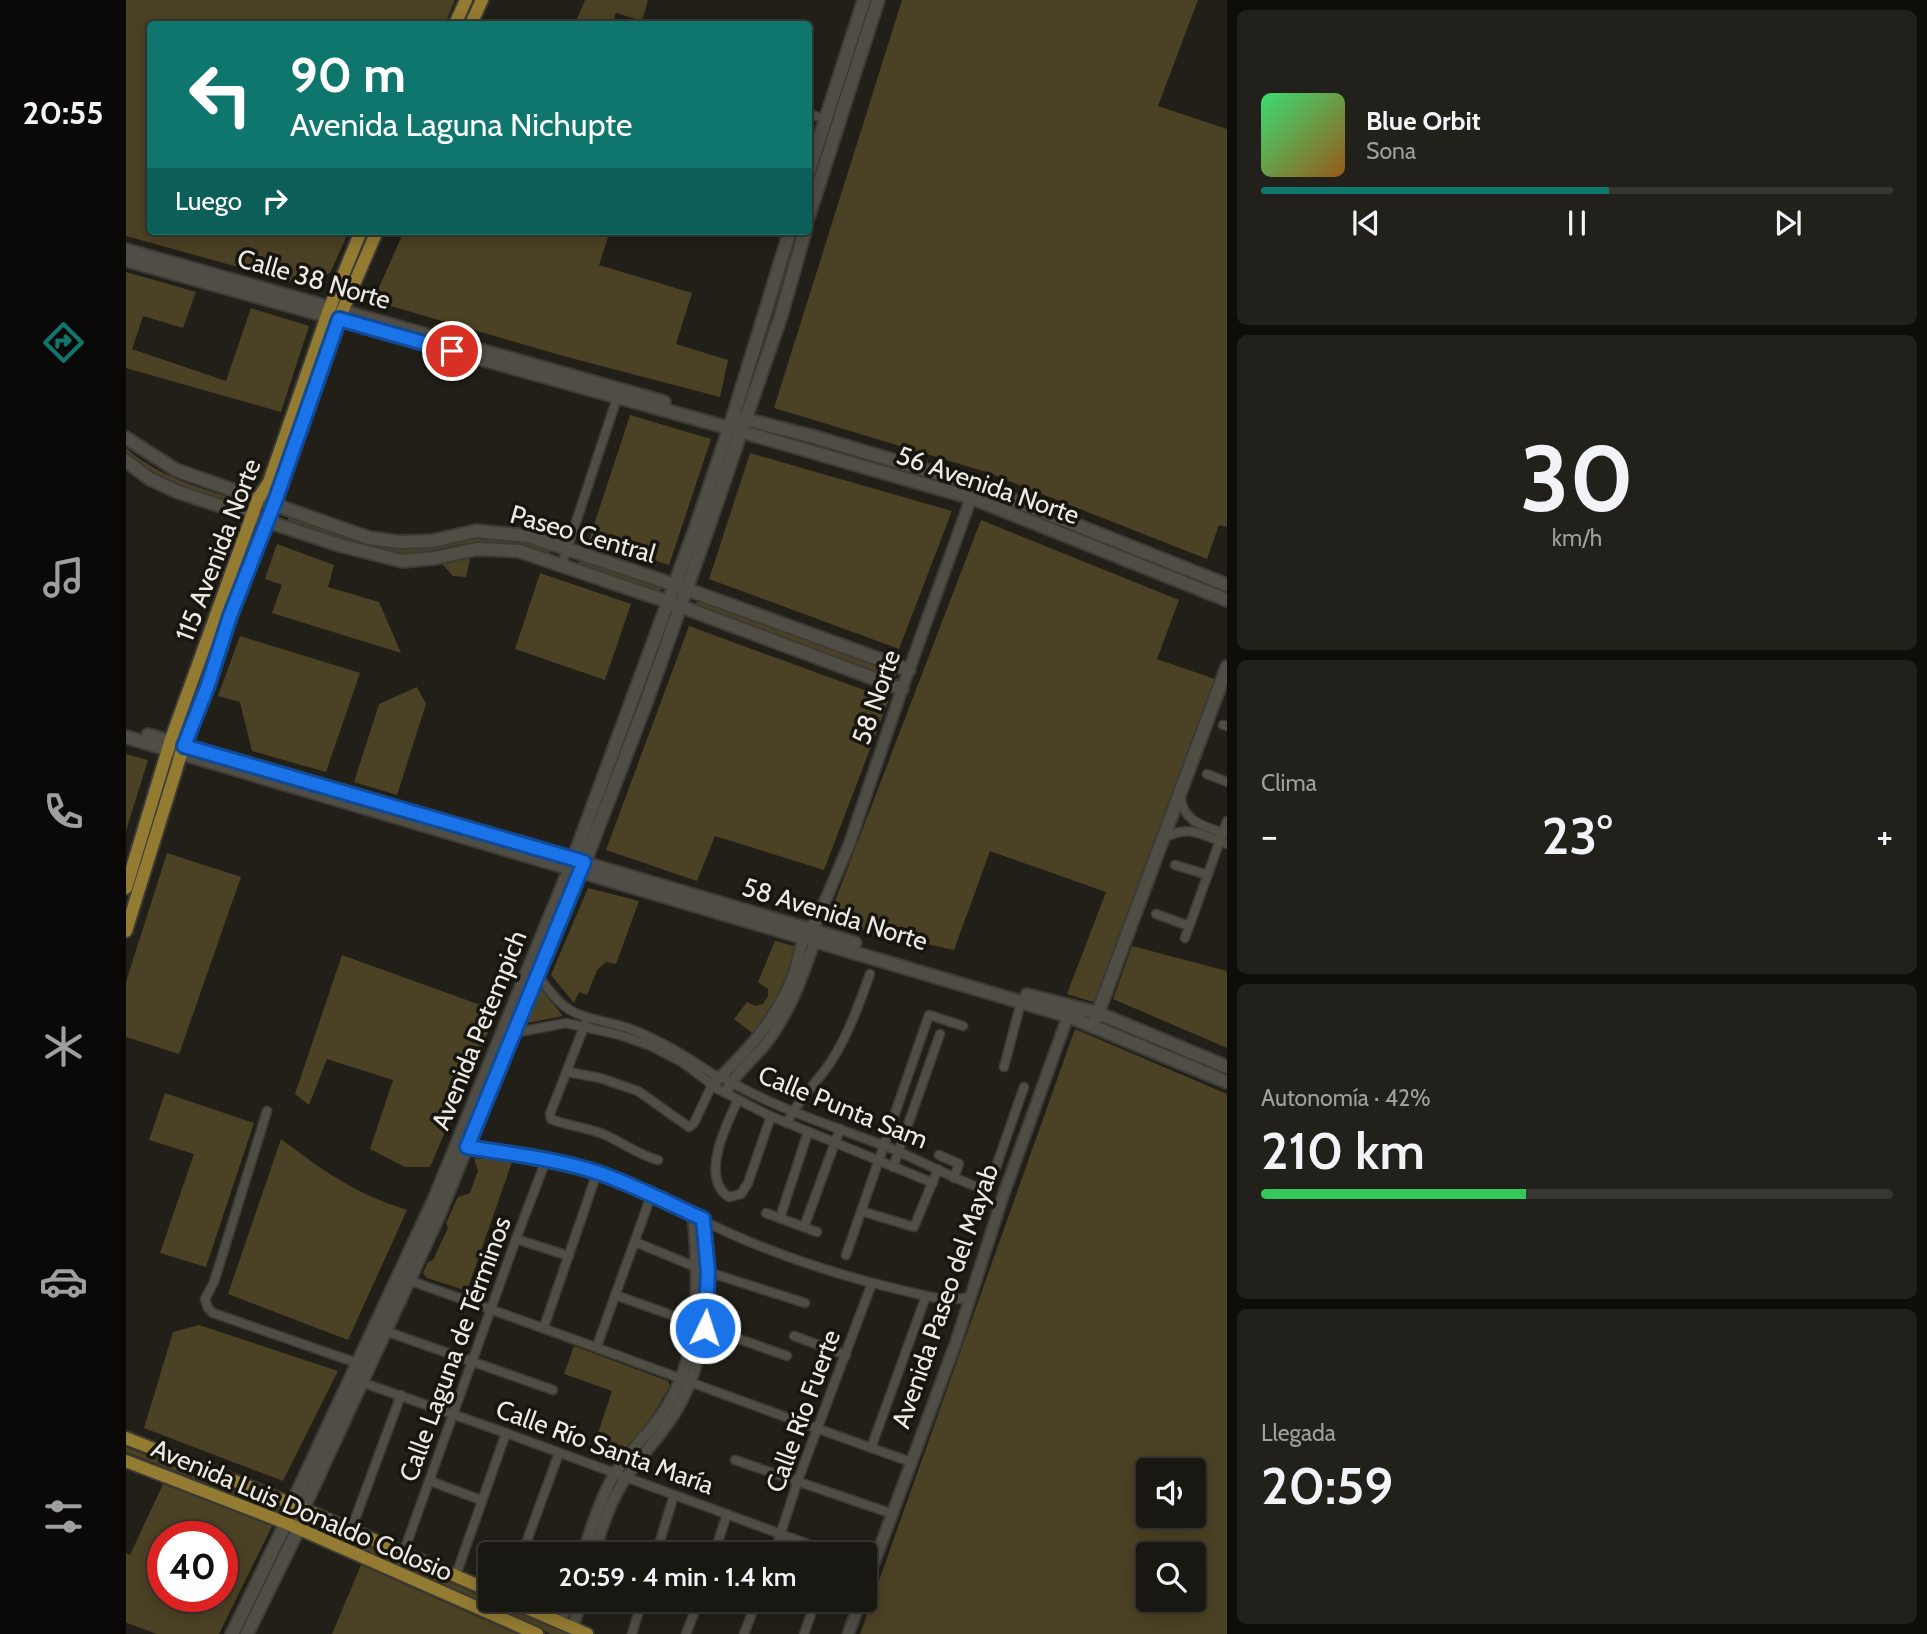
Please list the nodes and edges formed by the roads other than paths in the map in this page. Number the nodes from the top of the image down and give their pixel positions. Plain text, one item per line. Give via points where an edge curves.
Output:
1 (466, 0) edge
2 (482, 0) edge
3 (864, 0) edge
4 (878, 0) edge
5 (456, 21) edge
6 (472, 21) edge
7 (812, 115) edge
8 (826, 119) junction
9 (812, 162) edge
10 (812, 206) edge
11 (360, 235) edge
12 (375, 235) edge
13 (789, 235) edge
14 (804, 235) edge
15 (126, 250) edge
16 (126, 260) edge
17 (335, 313) junction
18 (764, 367) junction
19 (619, 394) junction
20 (737, 425) junction
21 (770, 425) junction
22 (126, 438) edge
23 (126, 461) edge
24 (976, 485) junction
25 (972, 498) junction
26 (258, 499) junction
27 (274, 504) junction
28 (253, 517) junction
29 (267, 521) junction
30 (568, 549) junction
31 (562, 564) junction
32 (1227, 584) edge
33 (681, 587) junction
34 (1227, 600) edge
35 (675, 604) junction
36 (1227, 667) edge
37 (909, 670) junction
38 (902, 689) junction
39 (126, 729) edge
40 (126, 737) edge
41 (176, 748) junction
42 (1207, 774) dead end
43 (1227, 782) edge
44 (1180, 792) junction
45 (1227, 821) edge
46 (1196, 827) junction
47 (1164, 838) junction
48 (1224, 838) edge
49 (577, 865) junction
50 (1175, 865) dead end
51 (1208, 875) junction
52 (126, 888) edge
53 (1156, 914) dead end
54 (1189, 926) junction
55 (126, 931) edge
56 (812, 932) junction
57 (1185, 939) dead end
58 (870, 974) dead end
59 (538, 976) junction
60 (1021, 1002) junction
61 (1068, 1016) junction
62 (1096, 1019) junction
63 (585, 1021) junction
64 (963, 1026) dead end
65 (513, 1033) junction
66 (940, 1034) dead end
67 (1227, 1067) edge
68 (1004, 1068) dead end
69 (568, 1072) junction
70 (1227, 1082) edge
71 (712, 1084) junction
72 (726, 1084) junction
73 (1024, 1087) dead end
74 (738, 1100) junction
75 (793, 1110) junction
76 (267, 1111) dead end
77 (771, 1116) junction
78 (787, 1123) junction
79 (840, 1129) junction
80 (808, 1132) junction
81 (835, 1143) junction
82 (884, 1145) junction
83 (467, 1147) junction
84 (899, 1152) junction
85 (939, 1156) dead end
86 (546, 1160) junction
87 (658, 1160) dead end
88 (878, 1160) junction
89 (894, 1167) junction
90 (938, 1169) junction
91 (597, 1172) junction
92 (954, 1178) junction
93 (933, 1183) junction
94 (652, 1193) junction
95 (861, 1211) junction
96 (766, 1213) dead end
97 (698, 1217) junction
98 (780, 1218) junction
99 (804, 1227) junction
100 (817, 1232) dead end
101 (516, 1240) junction
102 (635, 1242) junction
103 (846, 1255) dead end
104 (569, 1256) junction
105 (703, 1269) junction
106 (408, 1280) junction
107 (872, 1283) junction
108 (615, 1296) junction
109 (926, 1296) junction
110 (969, 1297) junction
111 (805, 1303) dead end
112 (490, 1309) junction
113 (700, 1326) junction
114 (544, 1327) junction
115 (385, 1331) junction
116 (794, 1336) dead end
117 (597, 1346) junction
118 (846, 1355) junction
119 (787, 1356) dead end
120 (471, 1362) junction
121 (357, 1363) junction
122 (685, 1380) junction
123 (361, 1382) junction
124 (553, 1390) dead end
125 (401, 1395) junction
126 (453, 1415) junction
127 (817, 1428) junction
128 (506, 1433) junction
129 (126, 1438) edge
130 (872, 1448) junction
131 (559, 1453) junction
132 (735, 1460) dead end
133 (126, 1461) edge
134 (911, 1462) junction
135 (620, 1476) junction
136 (798, 1480) junction
137 (430, 1481) junction
138 (674, 1495) junction
139 (481, 1500) junction
140 (298, 1507) junction
141 (727, 1514) junction
142 (893, 1514) junction
143 (286, 1523) junction
144 (298, 1530) junction
145 (352, 1530) junction
146 (782, 1534) junction
147 (526, 1542) edge
148 (587, 1542) edge
149 (598, 1542) edge
150 (660, 1542) edge
151 (718, 1542) edge
152 (779, 1542) edge
153 (802, 1542) edge
154 (877, 1549) edge
155 (404, 1552) junction
156 (456, 1575) junction
157 (478, 1585) edge
158 (538, 1612) edge
159 (568, 1612) edge
160 (574, 1612) edge
161 (638, 1612) edge
162 (694, 1612) edge
163 (753, 1612) edge
164 (812, 1612) edge
165 (856, 1612) edge
166 (567, 1624) junction
167 (232, 1634) edge
168 (247, 1634) edge
169 (537, 1634) edge
170 (587, 1634) edge
171 (632, 1634) edge
172 (686, 1634) edge
173 (744, 1634) edge
174 (804, 1634) edge
175 (848, 1634) edge

1 - 5 main road
2 - 6 main road
3 - 8 main road
4 - 10 main road
7 - 8 street
8 - 9 main road
11 - 17 main road, 115 Avenida Norte
12 - 17 main road, 115 Avenida Norte
13 - 20 main road
14 - 18 main road
15 - 17 main road, Calle 38 Norte
16 - 17 main road, Calle 38 Norte
17 - 19 main road, Calle 38 Norte
17 - 26 main road, 115 Avenida Norte
17 - 27 main road, 115 Avenida Norte
18 - 20 main road
18 - 21 main road via 755,415
19 - 20 main road, Calle 38 Norte
19 - 30 street
20 - 21 main road, 56 Avenida Norte
20 - 25 main road, 56 Avenida Norte
20 - 33 main road, Avenida Petempich
21 - 24 main road, 56 Avenida Norte
22 - 26 main road, Paseo Central via 176,470
23 - 28 main road, Paseo Central via 174,490
24 - 25 street, 58 Norte
24 - 32 main road, 56 Avenida Norte
25 - 34 main road, 56 Avenida Norte
25 - 37 street, 58 Norte
26 - 27 main road, Paseo Central
26 - 28 main road, 115 Avenida Norte
27 - 29 main road, 115 Avenida Norte
27 - 30 main road, Paseo Central via 369,538 432,541 476,531 499,532
28 - 29 main road, Paseo Central
28 - 41 main road, 115 Avenida Norte
29 - 31 main road, Paseo Central via 402,561 494,548
29 - 41 main road, 115 Avenida Norte
30 - 31 street
30 - 33 main road, Paseo Central
31 - 35 main road, Paseo Central
33 - 35 main road, Avenida Petempich
33 - 37 main road, Paseo Central
35 - 38 main road, Paseo Central
35 - 49 main road, Avenida Petempich
36 - 44 main road
37 - 38 street, 58 Norte
38 - 56 street, 58 Norte via 849,845
39 - 41 main road
40 - 41 main road
41 - 49 main road, 58 Avenida Norte
41 - 52 main road, 115 Avenida Norte
41 - 55 main road, 115 Avenida Norte
42 - 43 street
44 - 46 street via 1181,806
44 - 47 main road
45 - 48 street
46 - 47 street
46 - 48 street
47 - 62 main road
48 - 51 street
49 - 56 main road, 58 Avenida Norte
49 - 59 main road, Avenida Petempich
49 - 121 main road, Avenida Petempich via 434,1200
50 - 51 street
51 - 54 street
53 - 54 street
54 - 57 street
56 - 60 main road, 58 Avenida Norte
56 - 62 main road, 58 Avenida Norte via 1084,1010
56 - 72 street, 58 Norte via 789,998 762,1049
58 - 75 street via 832,1060
59 - 63 street, Calle Punta Sam via 566,1008
59 - 65 main road, Avenida Petempich
60 - 61 main road, 58 Avenida Norte
60 - 68 street
61 - 62 main road, 58 Avenida Norte
61 - 110 street, Avenida Paseo del Mayab
62 - 67 main road, 58 Avenida Norte
62 - 70 main road, 58 Avenida Norte
63 - 65 street, Calle Punta Sam
63 - 69 street
63 - 71 street, Calle Punta Sam via 651,1046
63 - 72 street, Calle Punta Sam via 616,1024 654,1038
64 - 82 street via 929,1016
65 - 83 main road, Avenida Petempich
66 - 84 street
69 - 71 street via 623,1084 689,1127
69 - 87 street via 551,1119 601,1133
71 - 72 street, 58 Norte
72 - 74 street, Calle Punta Sam
72 - 75 street, Calle Punta Sam
73 - 92 street, Calle Punta Sam via 989,1187
74 - 77 street, Calle Punta Sam
74 - 77 street via 717,1155 718,1179 729,1197 741,1194 748,1183
75 - 78 street
75 - 79 street, Calle Punta Sam
76 - 121 street via 205,1299 208,1308
77 - 78 street, Calle Punta Sam
78 - 80 street, Calle Punta Sam
79 - 81 street
79 - 82 street, Calle Punta Sam
80 - 81 street, Calle Punta Sam
80 - 98 street
81 - 88 street, Calle Punta Sam
81 - 99 street
82 - 84 street, Calle Punta Sam
82 - 88 street
83 - 86 street
83 - 106 main road, Avenida Petempich
84 - 89 street
84 - 90 street, Calle Punta Sam
85 - 92 street via 959,1164
86 - 91 street
86 - 101 street, Calle Laguna de Términos
88 - 89 street, Calle Punta Sam
88 - 95 street
89 - 93 street, Calle Punta Sam
90 - 92 street, Calle Punta Sam
90 - 93 street
91 - 94 street
91 - 104 street
93 - 95 street via 915,1227
94 - 97 street
94 - 102 street
95 - 103 street
96 - 98 street
97 - 105 street
97 - 107 street via 765,1248
98 - 99 street
99 - 100 street
101 - 104 street
101 - 112 street, Calle Laguna de Términos
102 - 105 street
102 - 108 street
104 - 114 street
105 - 111 street
105 - 113 street
106 - 112 street
106 - 115 main road, Avenida Petempich
107 - 109 street
107 - 118 street, Calle Río Fuerte
108 - 113 street
108 - 117 street
109 - 110 street
109 - 130 street
110 - 134 street, Avenida Paseo del Mayab
112 - 114 street
112 - 120 street, Calle Laguna de Términos
113 - 119 street
113 - 122 street
114 - 117 street
115 - 120 street
115 - 123 main road, Avenida Petempich
116 - 118 street
117 - 122 street
118 - 127 street, Calle Río Fuerte
120 - 124 street
120 - 126 street, Calle Laguna de Términos
121 - 140 main road, Avenida Petempich
122 - 127 street
122 - 135 street
123 - 125 street, Calle Río Santa María
123 - 140 main road, Avenida Petempich
125 - 126 street, Calle Río Santa María
125 - 145 street
126 - 128 street, Calle Río Santa María
126 - 137 street, Calle Laguna de Términos
127 - 130 street
127 - 136 street, Calle Río Fuerte
128 - 131 street, Calle Río Santa María
128 - 139 street
129 - 140 main road, Avenida Luis Donaldo Colosio
130 - 134 street
131 - 135 street, Calle Río Santa María
131 - 147 street
132 - 136 street
133 - 143 main road, Avenida Luis Donaldo Colosio
134 - 142 street, Avenida Paseo del Mayab
135 - 138 street, Calle Río Santa María
135 - 148 street via 596,1513
135 - 149 street
136 - 142 street
136 - 146 street, Calle Río Fuerte
137 - 139 street
137 - 155 street, Calle Laguna de Términos
138 - 141 street, Calle Río Santa María
138 - 150 street
139 - 156 street
140 - 143 main road, Avenida Petempich
140 - 144 main road, Avenida Petempich
140 - 145 main road, Avenida Luis Donaldo Colosio
141 - 146 street, Calle Río Santa María
141 - 151 street
142 - 154 street, Avenida Paseo del Mayab
143 - 144 main road, Avenida Luis Donaldo Colosio
143 - 167 main road, Avenida Petempich
144 - 168 main road, Avenida Petempich
144 - 169 main road, Avenida Luis Donaldo Colosio
145 - 155 main road, Avenida Luis Donaldo Colosio
146 - 152 street, Calle Río Fuerte
146 - 153 street, Calle Río Santa María
155 - 156 main road, Avenida Luis Donaldo Colosio
156 - 157 main road, Avenida Luis Donaldo Colosio
158 - 166 main road
159 - 166 street
160 - 166 street
161 - 171 street
162 - 172 street
163 - 173 street
164 - 174 street
165 - 175 street
166 - 170 main road

